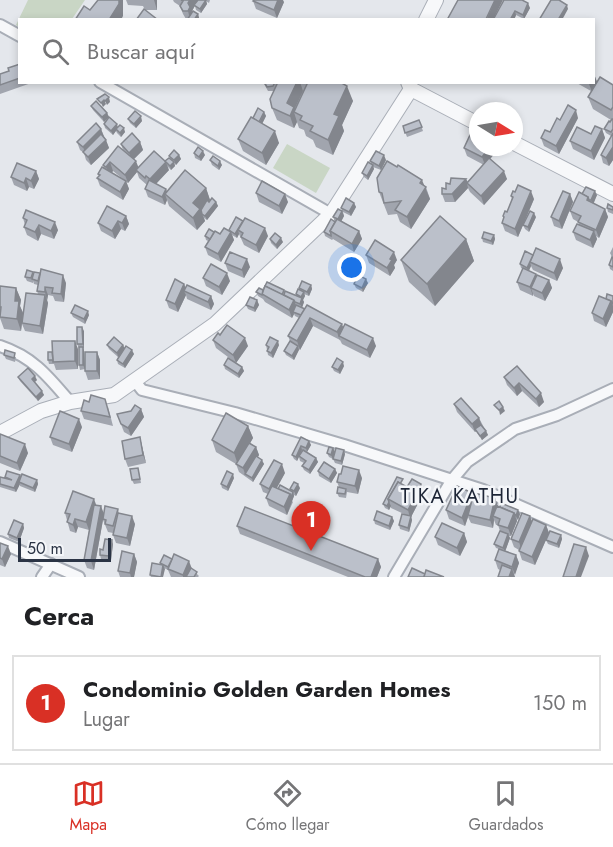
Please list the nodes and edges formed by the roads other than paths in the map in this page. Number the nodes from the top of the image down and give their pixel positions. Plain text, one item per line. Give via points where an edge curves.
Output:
1 (436, 0) edge
2 (427, 18) edge
3 (0, 25) edge
4 (18, 35) edge
5 (104, 84) edge
6 (409, 86) edge
7 (469, 119) edge
8 (523, 148) edge
9 (613, 194) edge
10 (331, 214) junction
11 (0, 346) edge
12 (135, 381) junction
13 (613, 389) edge
14 (70, 402) junction
15 (0, 433) edge
16 (451, 481) junction
17 (0, 542) edge
18 (613, 547) edge
19 (51, 564) junction
20 (42, 577) edge
21 (79, 577) edge
22 (394, 577) edge

1 - 2 street
3 - 4 street
5 - 10 street
6 - 7 street
6 - 10 street
8 - 9 street
10 - 12 street via 215,324
11 - 14 street via 20,353 49,377
12 - 14 street via 114,395
12 - 16 street via 142,390 236,413
13 - 16 street via 557,416 515,429 467,462
14 - 15 street via 41,411
16 - 18 street via 483,490
16 - 22 street
17 - 19 street
19 - 20 street
19 - 21 street

